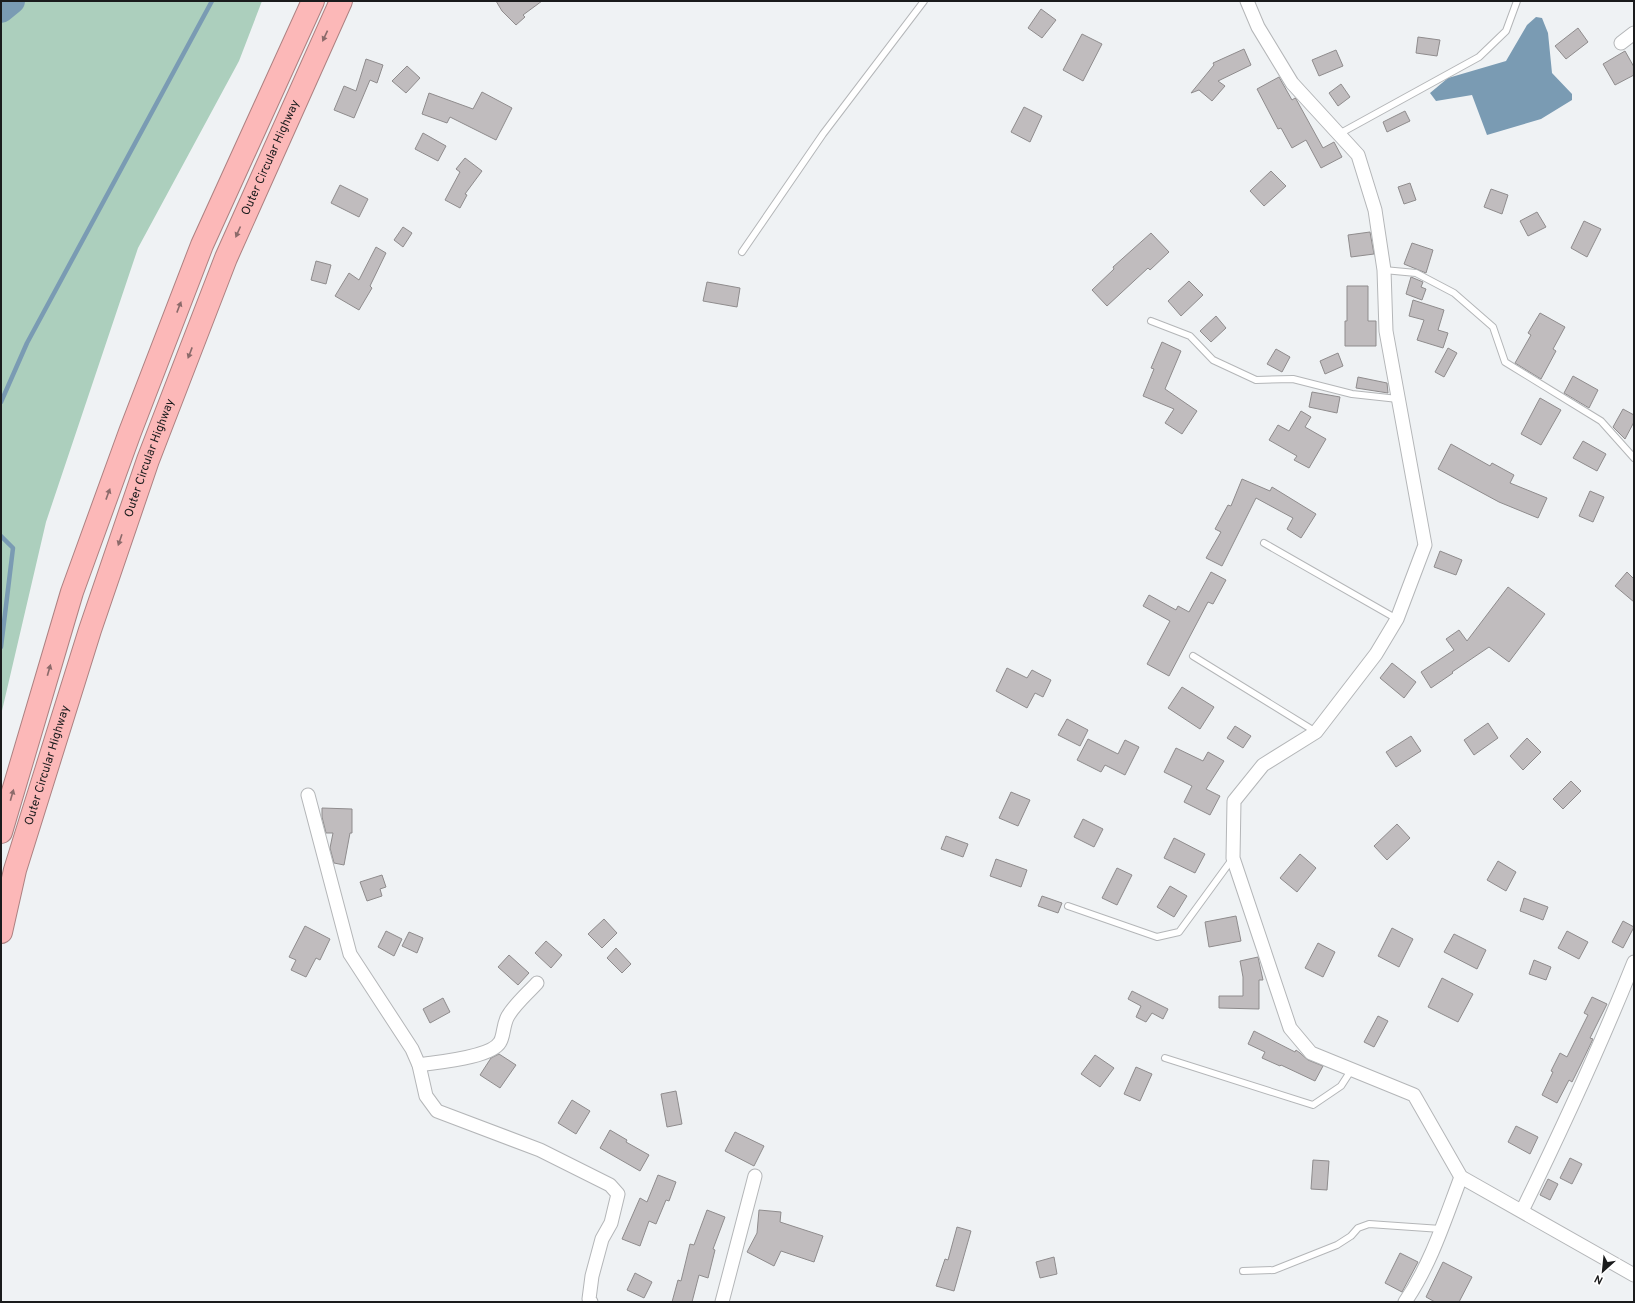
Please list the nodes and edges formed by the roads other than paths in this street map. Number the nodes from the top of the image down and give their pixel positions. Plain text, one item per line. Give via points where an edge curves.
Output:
1 (313, 1) edge
2 (341, 1) edge
3 (924, 1) edge
4 (1247, 1) edge
5 (1517, 1) edge
6 (1634, 33) edge
7 (1621, 44) dead end
8 (1338, 135) junction
9 (742, 252) dead end
10 (1384, 270) junction
11 (1151, 321) dead end
12 (1398, 399) junction
13 (1634, 458) edge
14 (1264, 543) dead end
15 (1397, 619) junction
16 (1193, 656) dead end
17 (1316, 732) junction
18 (308, 796) dead end
19 (1, 832) edge
20 (1232, 858) junction
21 (1068, 906) dead end
22 (1, 932) edge
23 (1634, 962) edge
24 (537, 983) dead end
25 (1165, 1058) dead end
26 (418, 1065) junction
27 (1352, 1069) junction
28 (755, 1176) dead end
29 (1462, 1177) junction
30 (1522, 1211) junction
31 (1441, 1229) junction
32 (1243, 1271) dead end
33 (1634, 1275) edge
34 (591, 1302) edge
35 (722, 1302) edge
36 (1405, 1302) edge

19 -> 1 highway, Outer Circular Highway via 72,592 130,432 202,245
2 -> 22 highway, Outer Circular Highway via 226,258 148,460 85,645 15,870
3 - 9 lane via 823,134
4 - 8 street via 1258,27 1292,83
5 - 8 lane via 1506,31 1479,57
6 - 7 street
8 - 10 street via 1358,155 1374,210
10 - 12 street via 1386,332
10 - 13 lane via 1416,273 1454,293 1493,327 1505,362 1601,421
11 - 12 lane via 1190,336 1213,360 1256,380 1294,379 1352,394
12 - 15 street via 1425,546
14 - 15 lane
15 - 17 street via 1376,654
16 - 17 lane
17 - 20 street via 1263,765 1234,801
18 - 26 street via 350,954 412,1049
20 - 21 lane via 1179,932 1157,937
20 - 27 street via 1290,1028 1311,1053
23 - 30 street via 1611,1021
24 - 26 street via 508,1015 500,1042 493,1049 483,1054
25 - 27 lane via 1313,1105 1340,1086
26 - 34 street via 426,1096 437,1111 540,1150 610,1185 618,1194 611,1223 602,1238 592,1276 589,1299
27 - 29 street via 1414,1095
28 - 35 street
29 - 30 street
29 - 31 street
30 - 33 street
31 - 32 lane via 1369,1224 1358,1228 1337,1245 1274,1270
31 - 36 street via 1428,1261

